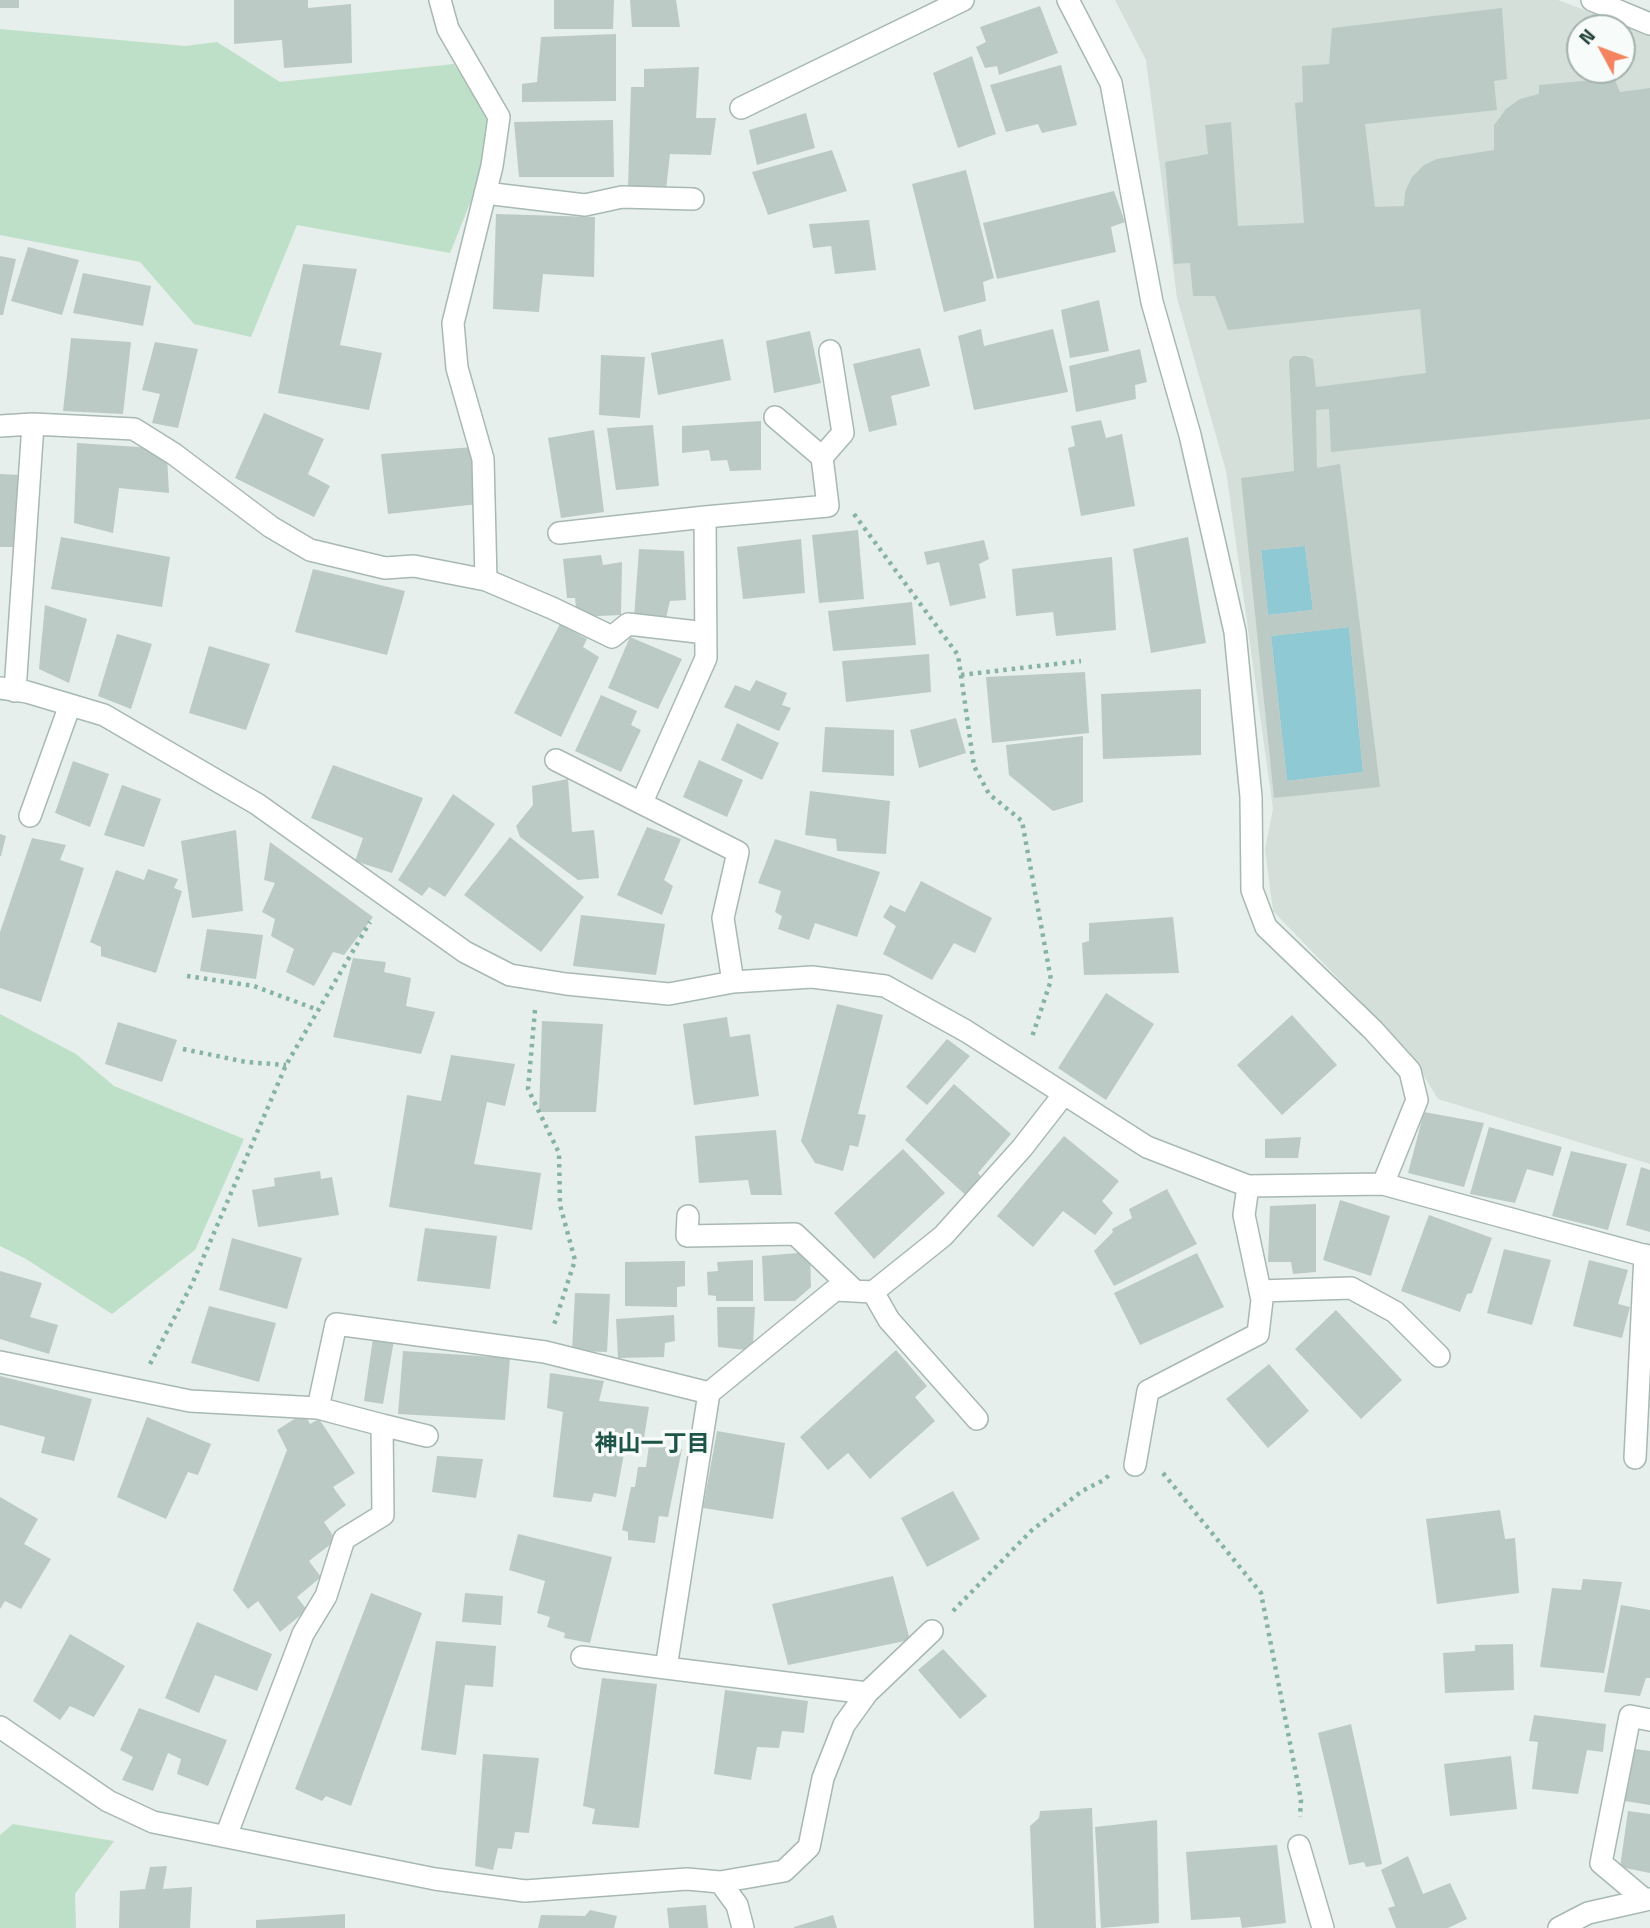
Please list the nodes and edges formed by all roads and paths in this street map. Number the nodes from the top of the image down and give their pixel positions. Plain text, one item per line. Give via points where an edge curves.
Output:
1 (440, 0) edge
2 (963, 0) edge
3 (1068, 0) edge
4 (1592, 0) edge
5 (1650, 24) edge
6 (741, 108) dead end
7 (485, 193) junction
8 (693, 200) dead end
9 (830, 351) dead end
10 (775, 417) dead end
11 (33, 424) junction
12 (0, 426) edge
13 (822, 457) junction
14 (828, 506) junction
15 (705, 517) junction
16 (559, 533) dead end
17 (486, 580) junction
18 (706, 633) junction
19 (1081, 661) dead end
20 (961, 675) junction
21 (8, 689) edge
22 (70, 705) junction
23 (556, 760) dead end
24 (642, 802) junction
25 (30, 816) dead end
26 (385, 896) junction
27 (187, 976) dead end
28 (538, 979) junction
29 (733, 982) junction
30 (318, 1010) junction
31 (183, 1049) dead end
32 (1017, 1064) junction
33 (286, 1065) junction
34 (1064, 1094) junction
35 (1383, 1184) junction
36 (1248, 1186) junction
37 (688, 1216) dead end
38 (1648, 1256) edge
39 (1260, 1291) junction
40 (864, 1292) junction
41 (545, 1352) junction
42 (1440, 1356) dead end
43 (0, 1363) edge
44 (137, 1390) junction
45 (709, 1393) junction
46 (318, 1408) junction
47 (977, 1419) dead end
48 (382, 1425) junction
49 (427, 1436) dead end
50 (1139, 1443) junction
51 (1635, 1458) dead end
52 (1135, 1465) dead end
53 (932, 1631) joint
54 (582, 1657) dead end
55 (666, 1668) junction
56 (867, 1693) junction
57 (1650, 1720) edge
58 (0, 1727) edge
59 (226, 1836) junction
60 (1299, 1846) joint
61 (720, 1882) junction
62 (1648, 1899) edge
63 (743, 1928) edge
64 (1323, 1928) edge
65 (1559, 1928) edge

1 - 7 street via 448,29 499,117
2 - 6 street
3 - 35 street via 1111,83 1152,302 1190,435 1235,632 1251,797 1252,890 1266,927 1410,1071 1417,1100
4 - 5 street
7 - 8 street via 586,205 622,197
7 - 17 street via 453,323 457,368 483,459
9 - 13 street via 843,433
10 - 13 street
11 - 12 street
11 - 17 street via 134,429 310,550 385,568 414,566
11 - 21 street
13 - 14 street
14 - 15 street
14 - 20 path via 851,510 958,655
15 - 16 street
15 - 18 street
17 - 18 street via 612,637 628,624
18 - 24 street via 706,658
19 - 20 path
20 - 32 path via 974,766 989,794 1022,821 1051,980 1037,1028
21 - 22 street
22 - 25 street
22 - 26 street via 104,715 257,804
23 - 24 street
24 - 29 street via 738,852 723,918
26 - 28 street via 465,952 510,975
26 - 30 path
27 - 30 path via 254,986
28 - 29 street via 669,994
28 - 41 path via 528,1088 559,1153 561,1205 575,1260
29 - 32 street via 812,977 885,986
30 - 33 path
31 - 33 path
32 - 34 street
33 - 44 path via 192,1284
34 - 36 street via 1147,1147
34 - 40 street via 943,1236
35 - 36 street
35 - 38 street
36 - 39 street via 1244,1215
37 - 40 street via 687,1236 796,1234
38 - 51 street
39 - 42 street via 1351,1288 1395,1312
39 - 50 street via 1258,1334 1148,1391
40 - 45 street via 835,1290
40 - 47 street
41 - 45 street
41 - 46 street via 336,1324
43 - 44 street
44 - 46 street via 190,1401
45 - 55 street
46 - 48 street
48 - 49 street
48 - 59 street via 383,1515 344,1539 326,1596 303,1634
50 - 52 street
50 - 53 path via 1104,1480 1082,1491 1031,1531
50 - 60 path via 1261,1593 1301,1800
53 - 56 street
54 - 55 street
55 - 56 street
56 - 61 street via 844,1725 823,1777 809,1847 784,1871
57 - 62 street via 1630,1716 1601,1863
58 - 59 street via 108,1801 153,1822
59 - 61 street via 435,1879 525,1891 687,1879
60 - 64 street
61 - 63 street via 737,1905
62 - 65 street via 1588,1913

